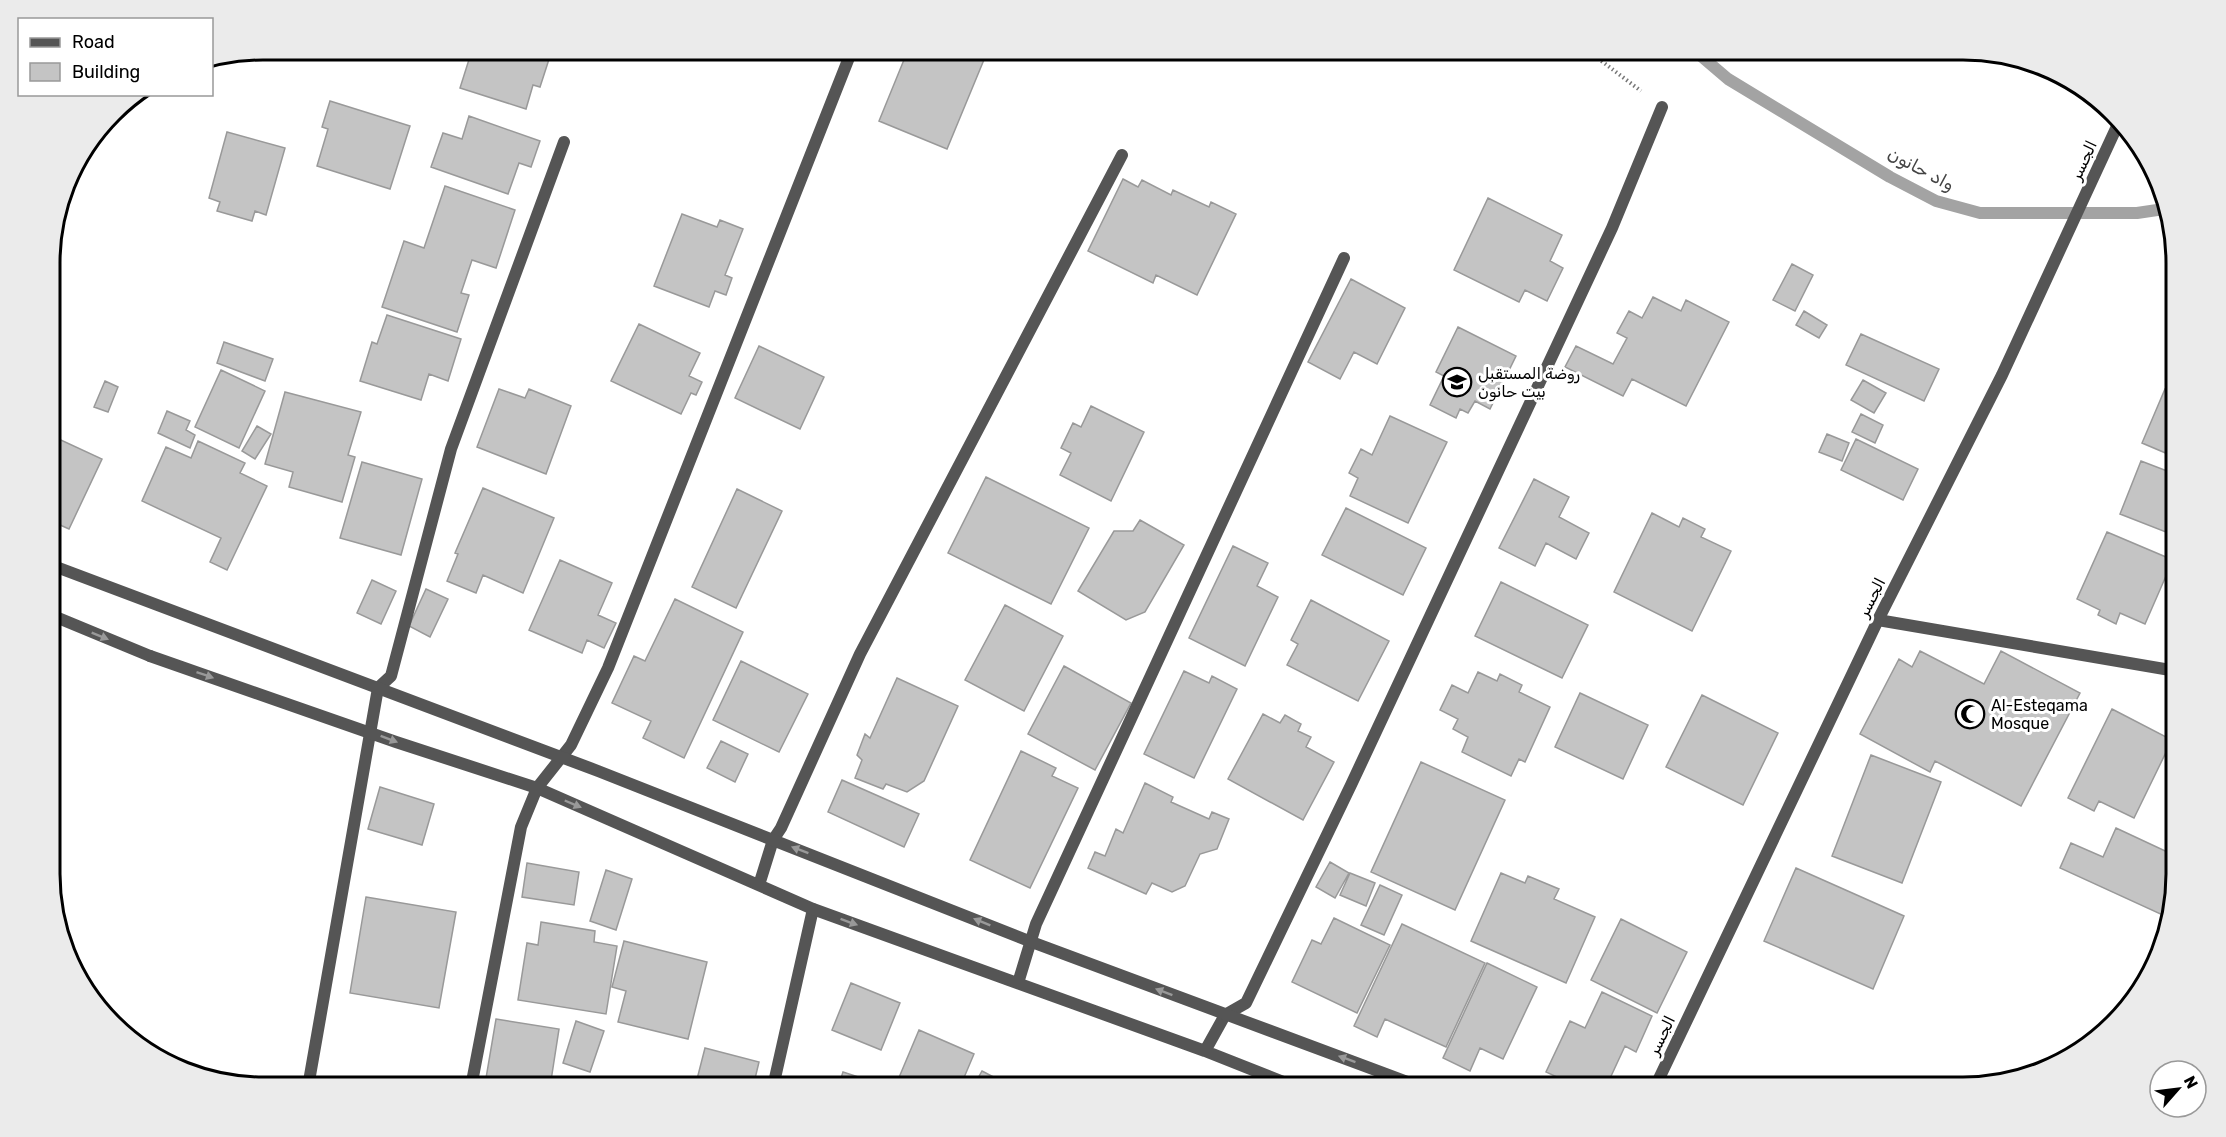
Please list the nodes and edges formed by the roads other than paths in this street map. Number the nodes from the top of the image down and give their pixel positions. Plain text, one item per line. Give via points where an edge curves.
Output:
1 (848, 60) edge
2 (1662, 107) road end
3 (2115, 130) edge
4 (564, 142) dead end
5 (1122, 155) dead end
6 (1344, 258) dead end
7 (60, 568) edge
8 (60, 619) edge
9 (1878, 620) junction
10 (2166, 669) edge
11 (378, 688) junction
12 (369, 731) junction
13 (562, 758) junction
14 (537, 788) junction
15 (773, 840) junction
16 (759, 885) junction
17 (813, 909) junction
18 (1029, 941) junction
19 (1018, 983) junction
20 (1225, 1015) junction
21 (1205, 1051) junction
22 (310, 1077) edge
23 (473, 1077) edge
24 (775, 1077) edge
25 (1271, 1077) edge
26 (1394, 1077) edge
27 (1660, 1077) edge

1 - 13 street via 608,668
2 - 20 street via 1612,228 1326,837 1246,1003
3 - 9 street, الجسر via 2002,375
4 - 11 street via 451,449 391,676
5 - 15 street via 860,654
6 - 18 street
7 - 11 street
8 -> 12 street via 150,656
9 - 10 street
9 - 27 street, الجسر
11 - 12 street
11 - 13 street
12 -> 14 street
12 - 22 street
13 - 14 street
13 - 15 street
14 -> 16 street
14 - 23 street via 521,827
15 - 16 street
18 -> 15 street
16 - 17 street
17 -> 19 street
17 - 24 street
18 - 19 street
20 -> 18 street
19 - 21 street
20 - 21 street
26 -> 20 street
21 - 25 street

